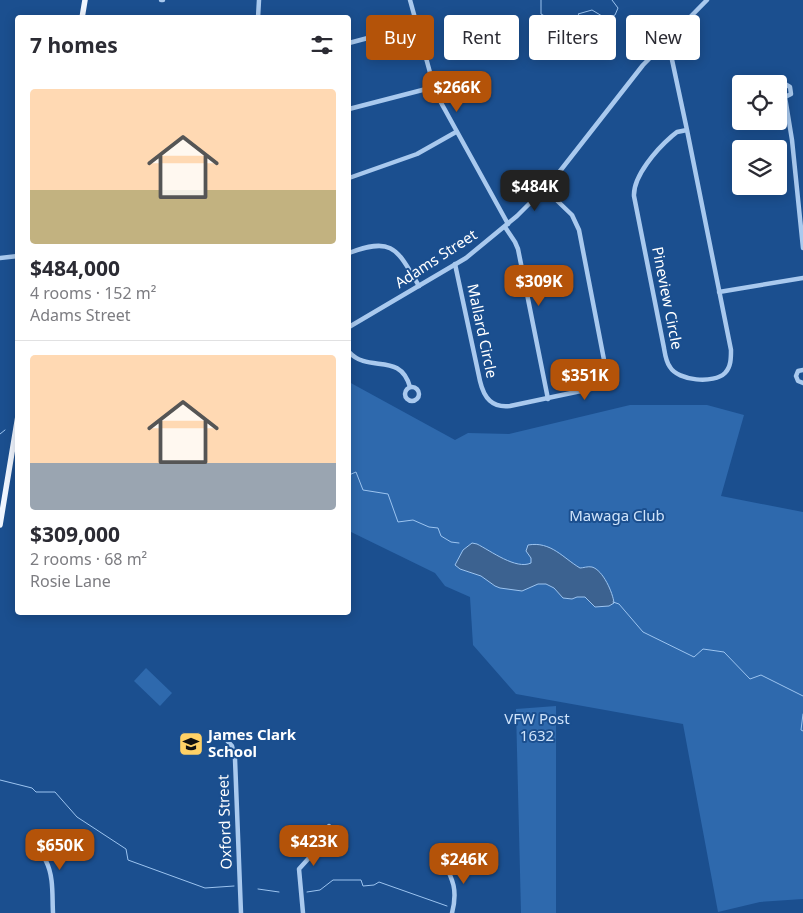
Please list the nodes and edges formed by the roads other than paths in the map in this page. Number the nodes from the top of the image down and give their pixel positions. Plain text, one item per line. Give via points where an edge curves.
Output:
1 (85, 0) edge
2 (259, 0) edge
3 (410, 0) edge
4 (707, 0) edge
5 (82, 15) edge
6 (258, 15) edge
7 (414, 15) edge
8 (692, 15) edge
9 (366, 38) edge
10 (351, 42) edge
11 (427, 60) edge
12 (648, 60) edge
13 (673, 60) edge
14 (787, 85) edge
15 (434, 87) junction
16 (787, 96) edge
17 (351, 108) edge
18 (787, 109) edge
19 (687, 130) junction
20 (456, 132) junction
21 (351, 177) edge
22 (545, 189) junction
23 (506, 225) junction
24 (803, 248) edge
25 (351, 252) edge
26 (15, 256) edge
27 (0, 258) edge
28 (455, 264) junction
29 (803, 278) edge
30 (418, 286) junction
31 (719, 292) junction
32 (351, 326) edge
33 (351, 354) edge
34 (803, 370) edge
35 (803, 383) edge
36 (410, 387) dead end
37 (548, 399) junction
38 (14, 462) edge
39 (0, 526) edge
40 (222, 735) dead end
41 (329, 826) dead end
42 (34, 836) dead end
43 (443, 860) dead end
44 (53, 913) edge
45 (241, 913) edge
46 (303, 913) edge
47 (452, 913) edge

1 - 5 main road
2 - 6 street
3 - 7 street
4 - 8 street, Adams Street
9 - 10 street
11 - 15 street
12 - 22 street, Adams Street
13 - 19 street, Pineview Circle
14 - 16 street via 791,94
15 - 17 street
15 - 20 street
18 - 24 street
19 - 31 street, Pineview Circle
19 - 31 street, Pineview Circle via 677,132 667,140 640,174 634,192 666,357 670,368 681,376 709,379 725,374 729,366 731,350
20 - 21 street via 417,154
20 - 23 street
22 - 23 street, Adams Street
22 - 37 street, Mallard Circle via 578,224 606,369 604,380 595,388
23 - 28 street, Adams Street
23 - 37 street via 518,249
25 - 30 street via 374,245 391,248
26 - 27 street
28 - 30 street, Adams Street
28 - 37 street, Mallard Circle via 486,398 503,407
29 - 31 street
30 - 32 street, Adams Street
33 - 36 street via 362,362 397,367
34 - 35 street via 796,376
38 - 39 main road
40 - 45 street, Oxford Street via 232,746 235,759
41 - 46 street via 327,838 299,870
42 - 44 street via 51,876
43 - 47 street via 455,887

